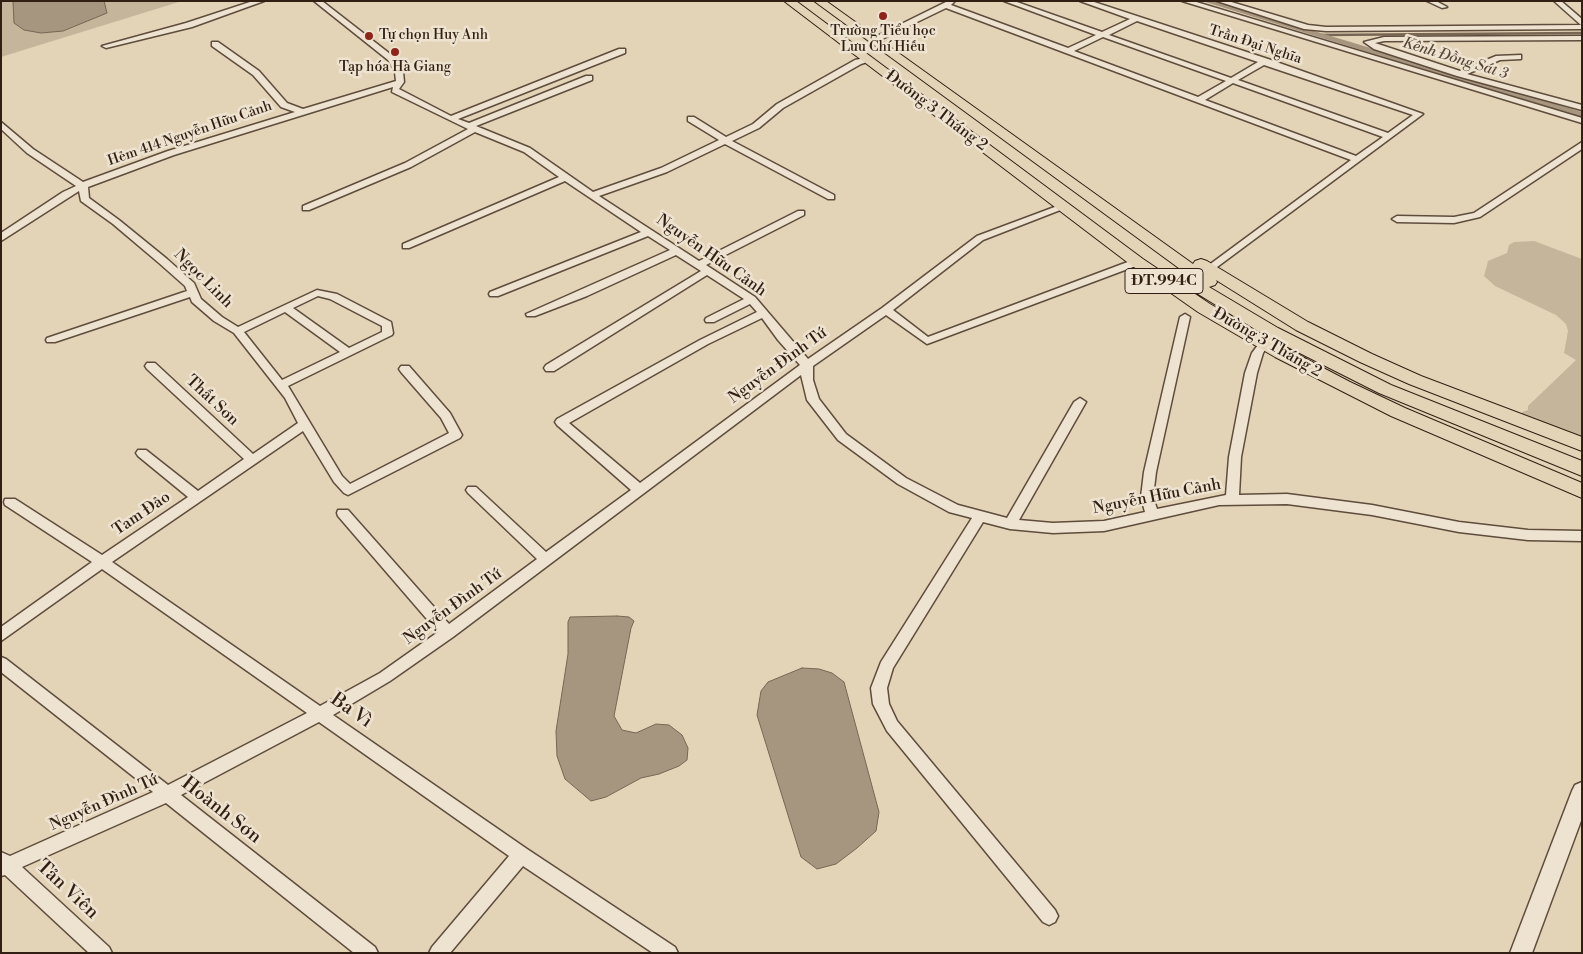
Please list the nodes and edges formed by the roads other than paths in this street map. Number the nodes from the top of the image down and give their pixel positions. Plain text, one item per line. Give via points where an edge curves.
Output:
1 (261, 1) edge
2 (317, 1) edge
3 (789, 1) edge
4 (805, 1) edge
5 (819, 1) edge
6 (830, 1) edge
7 (955, 1) edge
8 (1007, 1) edge
9 (1083, 1) edge
10 (1185, 1) edge
11 (1220, 1) edge
12 (1430, 1) edge
13 (1557, 1) edge
14 (946, 6) junction
15 (1444, 7) dead end
16 (1136, 19) junction
17 (1582, 23) edge
18 (1582, 27) edge
19 (1102, 35) junction
20 (1582, 38) edge
21 (215, 44) dead end
22 (106, 46) dead end
23 (867, 46) junction
24 (622, 50) dead end
25 (1068, 51) junction
26 (899, 55) junction
27 (1518, 56) dead end
28 (1266, 61) junction
29 (1460, 74) junction
30 (589, 78) dead end
31 (1233, 81) junction
32 (400, 82) junction
33 (1199, 100) junction
34 (1582, 108) edge
35 (303, 112) junction
36 (451, 119) junction
37 (691, 119) dead end
38 (1582, 121) edge
39 (1, 124) edge
40 (472, 128) junction
41 (1389, 136) junction
42 (726, 141) junction
43 (1582, 145) edge
44 (1358, 160) junction
45 (566, 178) junction
46 (83, 186) junction
47 (592, 196) junction
48 (832, 197) dead end
49 (1063, 207) junction
50 (306, 208) dead end
51 (801, 212) dead end
52 (1397, 219) dead end
53 (649, 232) junction
54 (1, 238) edge
55 (406, 246) dead end
56 (676, 251) junction
57 (1137, 262) junction
58 (702, 268) junction
59 (1209, 270) junction
60 (193, 293) junction
61 (494, 294) dead end
62 (751, 299) junction
63 (286, 308) junction
64 (886, 310) junction
65 (764, 313) junction
66 (531, 314) dead end
67 (1185, 316) dead end
68 (710, 320) dead end
69 (238, 331) junction
70 (52, 340) dead end
71 (1265, 343) junction
72 (348, 352) junction
73 (808, 365) junction
74 (151, 366) dead end
75 (550, 368) dead end
76 (405, 369) dead end
77 (281, 385) junction
78 (1080, 402) dead end
79 (305, 424) junction
80 (1582, 444) edge
81 (142, 453) dead end
82 (1582, 456) edge
83 (251, 459) junction
84 (1582, 469) edge
85 (472, 490) dead end
86 (640, 490) junction
87 (1582, 491) edge
88 (197, 497) junction
89 (1232, 500) junction
90 (10, 502) dead end
91 (344, 512) dead end
92 (1153, 515) junction
93 (980, 516) junction
94 (1010, 524) junction
95 (1582, 536) edge
96 (546, 560) junction
97 (102, 562) junction
98 (448, 633) junction
99 (1, 635) edge
100 (1, 663) edge
101 (320, 714) junction
102 (1582, 791) edge
103 (167, 794) junction
104 (521, 854) junction
105 (4, 864) edge
106 (1049, 916) dead end
107 (104, 953) edge
108 (369, 953) edge
109 (438, 953) edge
110 (669, 953) edge
111 (1521, 953) edge

1 - 22 street via 189,25
2 - 32 street, Nguyễn Hữu Cảnh via 391,59 400,72
3 - 23 main road, Đường 3 Tháng 2 / ĐT.994C
4 - 23 main road, Đường 3 Tháng 2 / ĐT.994C
5 - 23 main road, Đường 3 Tháng 2 / ĐT.994C
6 - 23 main road, Đường 3 Tháng 2 / ĐT.994C
7 - 14 street
8 - 19 street
9 - 16 street, Trần Đại Nghĩa
10 - 38 street
11 - 18 street via 1326,30
12 - 15 street
13 - 17 street
14 - 23 street
14 - 25 street
16 - 19 street
16 - 28 street, Trần Đại Nghĩa
19 - 25 street
19 - 31 street
20 - 29 street via 1384,39 1368,42
21 - 35 street via 256,73 284,105
23 - 26 main road, Đường 3 Tháng 2 / ĐT.994C
23 - 42 street via 858,62 780,106 756,126
23 - 49 main road, Đường 3 Tháng 2 / ĐT.994C
23 - 84 main road, Đường 3 Tháng 2 / ĐT.994C via 1130,241 1194,285 1272,332 1385,389
24 - 36 street
25 - 33 street
26 - 59 main road, Đường 3 Tháng 2 / ĐT.994C
26 - 82 main road, Đường 3 Tháng 2 / ĐT.994C via 1216,286 1286,326 1396,381
27 - 29 street via 1499,58
28 - 31 street
28 - 41 street, Trần Đại Nghĩa via 1419,114
29 - 34 street
30 - 40 street
31 - 33 street
31 - 41 street
32 - 35 street, Hẻm 414 Nguyễn Hữu Cảnh
32 - 36 street, Nguyễn Hữu Cảnh via 394,90
33 - 44 street
35 - 46 street, Hẻm 414 Nguyễn Hữu Cảnh via 171,153
36 - 40 street, Nguyễn Hữu Cảnh
37 - 42 street
39 - 46 street, Ngọc Linh via 30,152
40 - 45 street, Nguyễn Hữu Cảnh via 527,150
40 - 50 street via 408,164
41 - 44 street
42 - 47 street via 664,170
42 - 48 street
43 - 52 street via 1477,215 1454,220
44 - 59 street
45 - 47 street, Nguyễn Hữu Cảnh
45 - 55 street
46 - 54 street, Hẻm 414 Nguyễn Hữu Cảnh
46 - 60 street, Ngọc Linh via 84,199 163,261 190,285
47 - 53 street, Nguyễn Hữu Cảnh
49 - 57 main road, Đường 3 Tháng 2 / ĐT.994C
49 - 64 street, Nguyễn Đình Tứ via 980,238
51 - 58 street
53 - 56 street, Nguyễn Hữu Cảnh
53 - 61 street
56 - 58 street, Nguyễn Hữu Cảnh
56 - 66 street
57 - 64 street via 927,341
57 - 71 main road, Đường 3 Tháng 2 / ĐT.994C
58 - 62 street, Nguyễn Hữu Cảnh
58 - 75 street
59 - 80 main road, Đường 3 Tháng 2 / ĐT.994C via 1302,326 1366,358
60 - 69 street, Ngọc Linh via 196,300 218,319
60 - 70 street
62 - 65 street, Nguyễn Hữu Cảnh
62 - 68 street
63 - 69 street
63 - 72 street
63 - 72 street via 317,293 333,296 387,324 388,333
64 - 73 street, Nguyễn Đình Tứ
65 - 73 street, Nguyễn Hữu Cảnh
65 - 86 street via 704,342 562,422
67 - 92 street via 1150,472 1147,497
69 - 77 street, Ngọc Linh
71 - 87 main road, Đường 3 Tháng 2 / ĐT.994C via 1398,412
71 - 89 street via 1251,373 1235,457
72 - 77 street
73 - 86 street, Nguyễn Đình Tứ
73 - 93 street, Nguyễn Hữu Cảnh via 807,380 813,400 842,437 902,481 954,509
74 - 83 street, Thất Sơn
76 - 79 street, Ngọc Linh via 446,416 456,435 348,490
77 - 79 street, Ngọc Linh
78 - 94 street
79 - 83 street, Tam Đảo
81 - 88 street
83 - 88 street, Tam Đảo
85 - 96 street
86 - 96 street, Nguyễn Đình Tứ
88 - 97 street, Tam Đảo
89 - 92 street, Nguyễn Hữu Cảnh via 1196,504
89 - 95 street, Nguyễn Hữu Cảnh via 1287,499 1372,510 1459,527 1528,535
90 - 97 street, Ba Vì
91 - 98 street
92 - 94 street, Nguyễn Hữu Cảnh via 1104,526 1052,528
93 - 94 street, Nguyễn Hữu Cảnh
93 - 106 street via 886,666 879,688 881,704 892,726
96 - 98 street, Nguyễn Đình Tứ
97 - 99 street, Tam Đảo
97 - 101 street, Ba Vì
98 - 101 street, Nguyễn Đình Tứ via 385,677
100 - 103 street, Hoành Sơn
101 - 103 street, Nguyễn Đình Tứ
101 - 104 street, Ba Vì
102 - 111 street
103 - 105 street, Nguyễn Đình Tứ
103 - 108 street, Hoành Sơn
104 - 109 street
104 - 110 street, Ba Vì
105 - 107 street, Tản Viên

